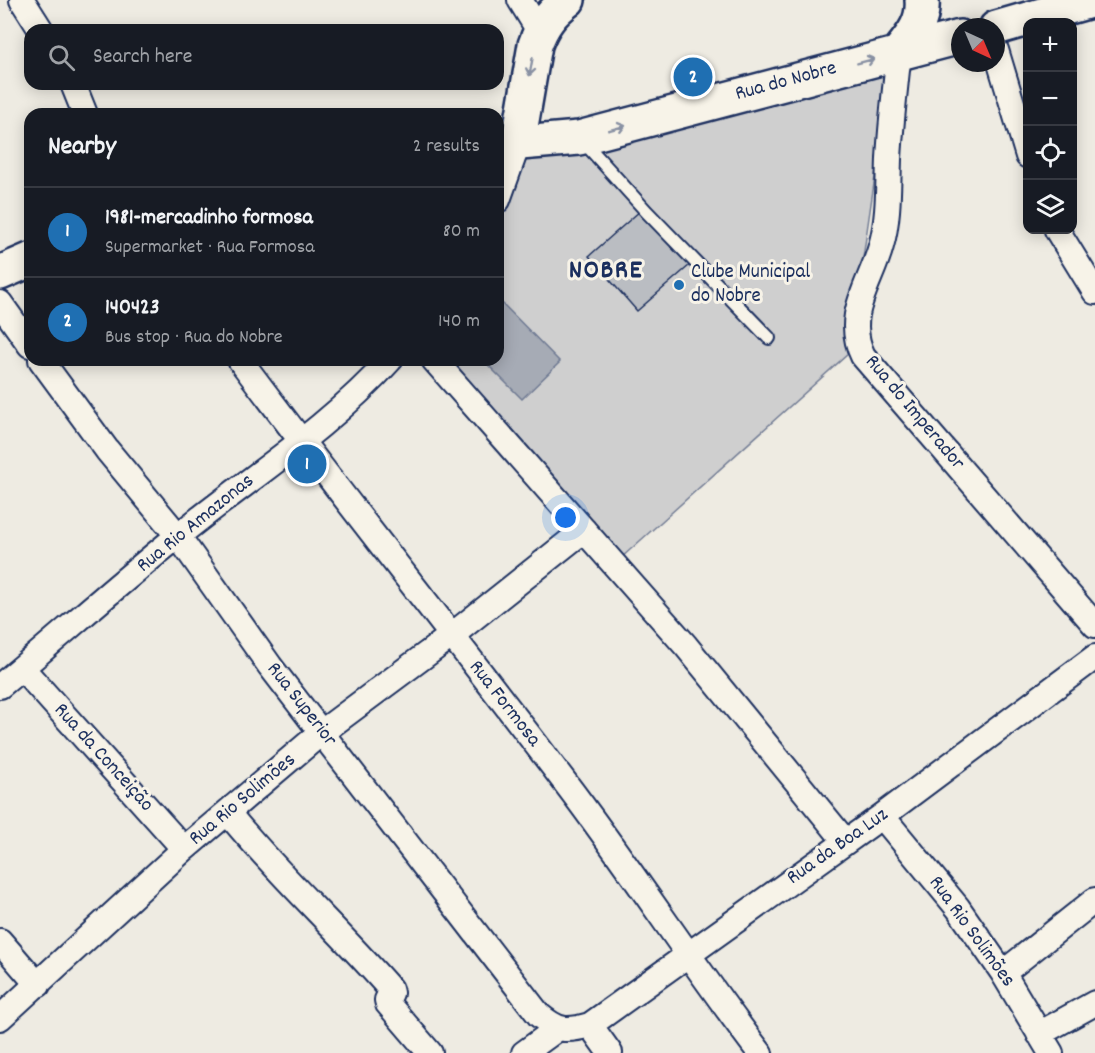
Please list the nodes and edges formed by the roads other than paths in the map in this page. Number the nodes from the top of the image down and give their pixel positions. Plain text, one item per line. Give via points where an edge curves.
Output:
1 (22, 0) edge
2 (520, 0) edge
3 (568, 0) edge
4 (1094, 0) edge
5 (922, 5) edge
6 (37, 24) edge
7 (1005, 25) edge
8 (951, 27) edge
9 (539, 31) junction
10 (951, 39) edge
11 (898, 52) junction
12 (1002, 72) edge
13 (75, 90) edge
14 (83, 108) edge
15 (579, 138) junction
16 (1023, 140) edge
17 (508, 145) edge
18 (504, 167) edge
19 (1060, 234) edge
20 (24, 263) edge
21 (0, 273) edge
22 (1095, 292) edge
23 (0, 303) edge
24 (24, 337) edge
25 (769, 338) dead end
26 (45, 366) edge
27 (244, 366) edge
28 (384, 366) edge
29 (439, 366) edge
30 (300, 441) junction
31 (584, 530) junction
32 (178, 536) junction
33 (1095, 625) edge
34 (451, 636) junction
35 (1095, 657) edge
36 (22, 668) junction
37 (0, 686) edge
38 (322, 732) junction
39 (228, 813) junction
40 (882, 816) junction
41 (845, 842) junction
42 (184, 849) junction
43 (1095, 900) edge
44 (0, 941) edge
45 (688, 955) junction
46 (1003, 973) junction
47 (38, 985) junction
48 (1095, 1004) edge
49 (0, 1018) edge
50 (574, 1028) junction
51 (1045, 1043) edge
52 (430, 1053) edge
53 (524, 1053) edge
54 (610, 1053) edge
55 (760, 1053) edge

1 - 6 street
2 - 9 street
3 - 9 main road via 547,18
4 - 7 main road
5 - 8 main road via 940,24
5 - 11 main road via 914,34
9 -> 17 main road
10 - 11 main road, Rua do Nobre
15 -> 11 main road, Rua do Nobre
11 - 33 street, Rua do Imperador via 885,225 855,325 859,347
12 - 16 street
13 - 14 street
15 - 17 main road, Rua do Nobre
15 - 25 lane
17 - 18 street
19 - 22 street
20 - 21 main road
23 - 24 street
26 - 32 street, Rua Superior via 107,450
27 - 30 street, Rua Formosa
28 - 30 street, Rua Rio Amazonas
29 - 31 street
30 - 32 street, Rua Rio Amazonas
30 - 34 street, Rua Formosa
31 - 34 street, Rua Rio Solimões
31 - 41 street via 686,646
32 - 36 street, Rua Rio Amazonas
32 - 38 street, Rua Superior
34 - 38 street, Rua Rio Solimões
34 - 45 street, Rua Formosa via 565,782
35 - 40 street, Rua da Boa Luz
36 - 37 street, Rua Rio Amazonas
36 - 42 street, Rua da Conceição
38 - 39 street, Rua Rio Solimões
38 - 50 street, Rua Superior via 539,1015
39 - 42 street, Rua Rio Solimões
39 - 52 street via 264,857 390,989 388,1004
40 - 41 street, Rua da Boa Luz
40 - 46 street, Rua Rio Solimões via 958,908
41 - 45 street, Rua da Boa Luz
42 - 47 street, Rua Rio Solimões
43 - 46 street
44 - 47 street
45 - 50 street, Rua da Boa Luz
45 - 55 street, Rua Formosa
46 - 51 street, Rua Rio Solimões
47 - 49 street, Rua Rio Solimões
48 - 51 street
50 - 53 street, Rua da Boa Luz
50 - 54 street, Rua Superior

